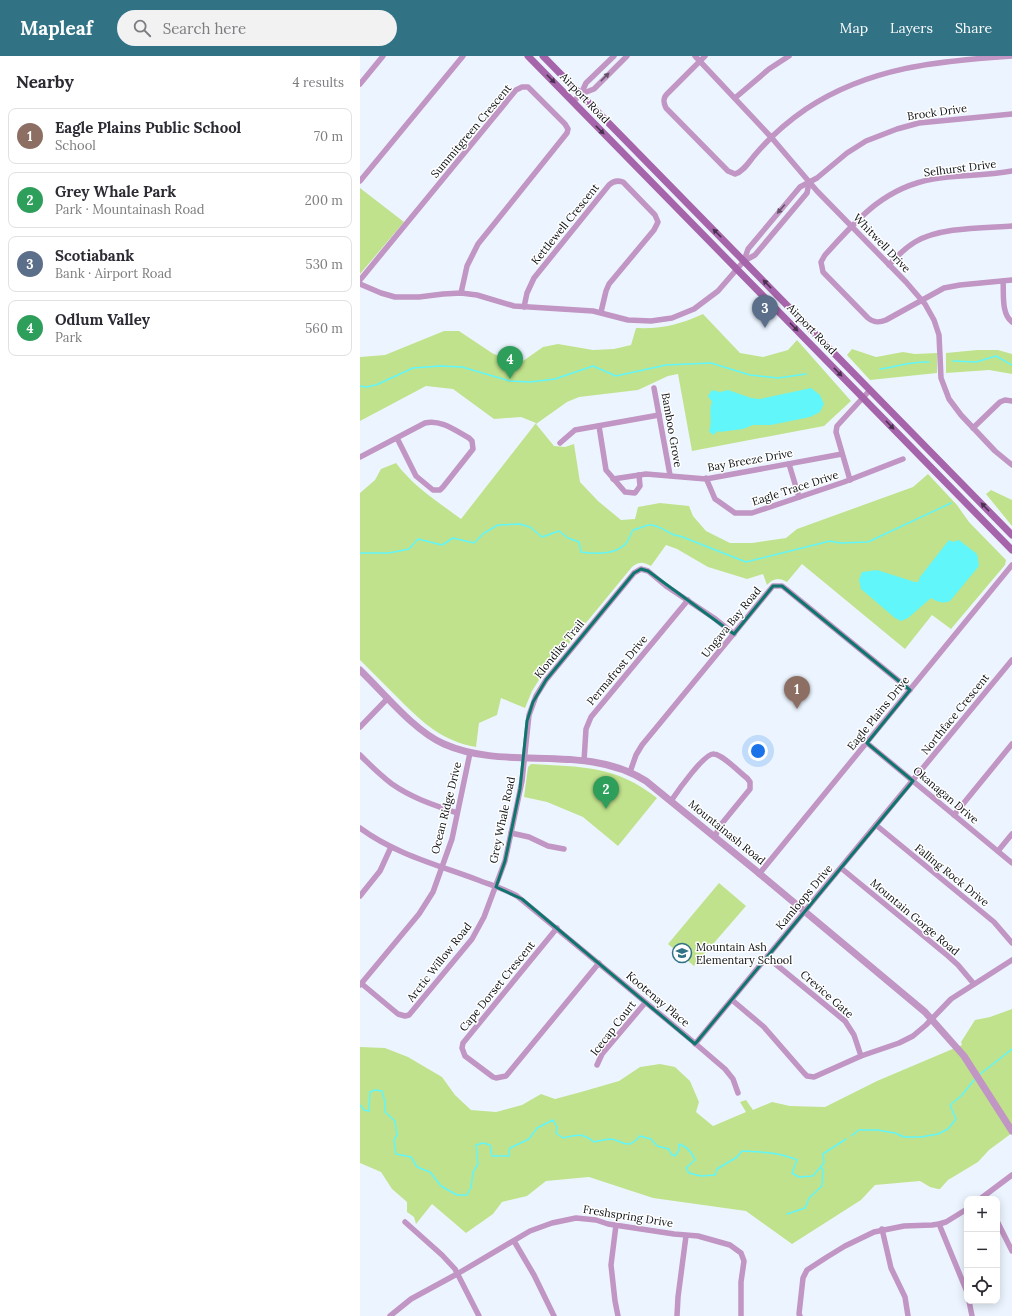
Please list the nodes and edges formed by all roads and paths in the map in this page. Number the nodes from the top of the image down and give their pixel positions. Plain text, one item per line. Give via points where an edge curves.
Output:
1 (383, 56) edge
2 (463, 56) edge
3 (528, 56) edge
4 (543, 56) edge
5 (614, 56) edge
6 (627, 56) edge
7 (705, 56) edge
8 (789, 56) edge
9 (1012, 56) edge
10 (697, 58) edge
11 (360, 84) edge
12 (581, 94) junction
13 (735, 98) junction
14 (573, 102) junction
15 (1012, 114) edge
16 (771, 137) junction
17 (1012, 171) edge
18 (360, 181) edge
19 (809, 183) junction
20 (851, 226) junction
21 (1012, 226) edge
22 (744, 261) junction
23 (889, 265) junction
24 (737, 269) junction
25 (360, 280) edge
26 (1012, 280) edge
27 (1003, 281) junction
28 (360, 284) edge
29 (461, 293) junction
30 (922, 300) junction
31 (524, 307) junction
32 (601, 312) junction
33 (1012, 322) edge
34 (654, 388) dead end
35 (870, 390) junction
36 (863, 398) junction
37 (1012, 401) edge
38 (659, 415) junction
39 (599, 426) junction
40 (974, 428) junction
41 (397, 438) junction
42 (560, 443) dead end
43 (842, 454) junction
44 (360, 457) edge
45 (903, 460) dead end
46 (789, 464) junction
47 (1012, 465) edge
48 (639, 475) junction
49 (670, 476) junction
50 (706, 478) junction
51 (613, 479) junction
52 (850, 480) junction
53 (799, 496) junction
54 (1012, 535) edge
55 (1012, 550) edge
56 (1012, 565) edge
57 (688, 600) junction
58 (734, 634) junction
59 (1012, 660) edge
60 (360, 670) edge
61 (910, 690) junction
62 (388, 698) junction
63 (360, 727) edge
64 (867, 743) junction
65 (1012, 744) edge
66 (470, 753) junction
67 (360, 755) edge
68 (524, 757) junction
69 (584, 761) junction
70 (630, 772) junction
71 (913, 781) junction
72 (671, 801) junction
73 (457, 813) junction
74 (954, 815) junction
75 (876, 825) junction
76 (360, 828) edge
77 (512, 833) junction
78 (1012, 834) edge
79 (715, 838) junction
80 (391, 847) junction
81 (564, 849) dead end
82 (998, 851) junction
83 (1012, 863) edge
84 (442, 867) junction
85 (841, 868) junction
86 (759, 874) junction
87 (496, 887) junction
88 (360, 896) edge
89 (805, 912) junction
90 (557, 928) junction
91 (1012, 942) edge
92 (768, 956) junction
93 (1012, 960) edge
94 (599, 963) junction
95 (974, 984) junction
96 (361, 985) edge
97 (732, 1000) junction
98 (645, 1003) junction
99 (932, 1019) junction
100 (695, 1044) junction
101 (861, 1056) junction
102 (597, 1066) dead end
103 (738, 1093) dead end
104 (1012, 1131) edge
105 (1012, 1175) edge
106 (984, 1196) edge
107 (964, 1211) edge
108 (405, 1222) dead end
109 (939, 1224) junction
110 (616, 1225) junction
111 (1000, 1227) edge
112 (882, 1229) junction
113 (686, 1236) junction
114 (514, 1241) junction
115 (1012, 1251) edge
116 (457, 1274) junction
117 (964, 1285) edge
118 (970, 1304) edge
119 (390, 1316) edge
120 (479, 1316) edge
121 (554, 1316) edge
122 (618, 1316) edge
123 (678, 1316) edge
124 (741, 1316) edge
125 (800, 1316) edge
126 (908, 1316) edge
127 (972, 1316) edge

1 - 11 street
2 - 18 street
3 -> 14 main road, Airport Road
4 - 12 main road, Airport Road
5 - 12 street via 586,83
12 -> 6 street via 594,89
7 - 10 street
8 - 13 street
9 - 16 street via 918,66 875,76 822,99
10 - 13 street, Whitwell Drive
10 - 16 street via 664,97 666,108 731,173 740,172
12 - 14 street
22 -> 12 main road, Airport Road
13 - 16 street, Whitwell Drive
14 -> 24 main road, Airport Road
15 - 19 street, Brock Drive via 931,122 897,129 857,146
16 - 19 street, Whitwell Drive
17 - 20 street, Selhurst Drive via 916,183 881,200
19 - 20 street, Whitwell Drive
19 -> 22 street, Brock Drive via 800,187 748,248
19 - 22 street, Brock Drive via 807,193 756,255
20 - 23 street, Whitwell Drive
20 - 30 street, Selhurst Drive via 822,259 823,272 874,322 881,322
21 - 23 street via 926,236 908,246
22 - 24 street, Brock Drive
35 -> 22 main road, Airport Road
23 - 30 street, Whitwell Drive
24 - 32 street, Brock Drive via 718,291 694,309 672,318 638,321
24 -> 36 main road, Airport Road
25 - 29 street, Summitgreen Crescent via 516,90 528,87 565,124 567,133 478,244 467,266
26 - 27 street
27 - 30 street via 949,287
27 - 33 street via 1006,312
28 - 29 street, Brock Drive via 381,293 404,298
29 - 31 street, Brock Drive
30 - 40 street, Whitwell Drive via 930,311 939,335 941,378 946,392 955,408
31 - 32 street, Brock Drive
31 - 32 street, Kettlewell Crescent via 527,292 534,278 609,185 619,181 656,215 658,222 609,284
34 - 38 street, Bamboo Grove
35 - 36 street
54 -> 35 main road, Airport Road
36 - 43 street via 837,426 836,432
36 -> 55 main road, Airport Road
37 - 40 street via 1000,402
38 - 39 street
38 - 49 street, Bamboo Grove
39 - 42 street via 575,430
39 - 51 street via 606,470
40 - 47 street, Whitwell Drive
41 - 41 street via 416,476 433,490 440,490 474,449 469,438 444,424 434,422 425,423
41 - 44 street
43 - 46 street, Bay Breeze Drive
43 - 52 street
45 - 52 street, Eagle Trace Drive
46 - 50 street, Bay Breeze Drive
46 - 53 street
48 - 49 street, Bay Breeze Drive
48 - 51 street, Bay Breeze Drive
48 - 51 street via 640,486 635,493 625,492
49 - 50 street, Bay Breeze Drive
50 - 53 street, Eagle Trace Drive via 715,499 737,514 757,512
52 - 53 street, Eagle Trace Drive
56 - 61 street, Eagle Plains Drive
57 - 58 street
57 - 68 street, Klondike Trail via 648,571 641,569 634,573 539,690 527,721
57 - 69 street, Permafrost Drive via 592,717 586,729
58 - 61 street, Ungava Bay Road via 774,586 782,586
58 - 70 street, Ungava Bay Road via 642,745
59 - 71 street, Northface Crescent
60 - 62 street, Mountainash Road
61 - 64 street, Eagle Plains Drive
62 - 63 street
62 - 66 street, Mountainash Road via 428,735
64 - 71 street, Okanagan Drive
64 - 86 street, Eagle Plains Drive
65 - 74 street
66 - 68 street, Mountainash Road
66 - 73 street, Ocean Ridge Drive
67 - 73 street via 402,790
68 - 69 street, Mountainash Road
68 - 77 street, Grey Whale Road
69 - 70 street, Mountainash Road
70 - 72 street, Mountainash Road
71 - 74 street, Okanagan Drive
71 - 75 street, Kamloops Drive
72 - 79 street, Mountainash Road
72 - 79 street via 711,754 716,754 732,766 750,782 750,789 719,827
73 - 84 street, Ocean Ridge Drive via 452,839
74 - 82 street, Okanagan Drive
75 - 85 street, Kamloops Drive
75 - 91 street, Falling Rock Drive via 994,922
76 - 80 street, Kootenay Place
77 - 81 street
77 - 87 street, Grey Whale Road
78 - 82 street
79 - 86 street, Mountainash Road
80 - 84 street, Kootenay Place
80 - 88 street via 380,871
82 - 83 street, Okanagan Drive
84 - 87 street, Kootenay Place
84 - 96 street, Ocean Ridge Drive via 433,892 423,909
85 - 89 street, Kamloops Drive
85 - 95 street, Mountain Gorge Road via 948,956
86 - 89 street, Mountainash Road
87 - 90 street, Kootenay Place via 517,896
87 - 96 street, Arctic Willow Road via 472,939 409,1015 398,1014
89 - 92 street, Kamloops Drive
89 - 99 street, Mountainash Road
90 - 94 street, Kootenay Place
90 - 94 street, Cape Dorset Crescent via 463,1043 462,1048 466,1056 493,1077 506,1076
92 - 97 street, Kamloops Drive
92 - 101 street, Crevice Gate via 845,1022 854,1035
93 - 95 street
94 - 98 street, Kootenay Place
95 - 99 street via 951,999
97 - 100 street, Kamloops Drive
97 - 101 street via 764,1027 807,1076 814,1077
98 - 100 street, Kootenay Place
98 - 102 street, Icecap Court via 602,1054
99 - 101 street via 907,1040
99 - 104 street, Mountainash Road via 964,1056
100 - 103 street, Kootenay Place via 724,1069
105 - 106 street
107 - 109 street
108 - 116 street via 442,1255
109 - 112 street
109 - 117 street
110 - 113 street, Freshspring Drive
110 - 114 street, Freshspring Drive via 576,1218 530,1231
110 - 122 street via 611,1264
111 - 115 street
112 - 125 street via 845,1246 807,1270 803,1278
112 - 126 street via 891,1268 905,1297
113 - 123 street
113 - 124 street, Freshspring Drive via 698,1236 730,1245 741,1253 744,1261
114 - 116 street, Freshspring Drive
114 - 121 street
116 - 119 street, Freshspring Drive via 411,1299
116 - 120 street
118 - 127 street

